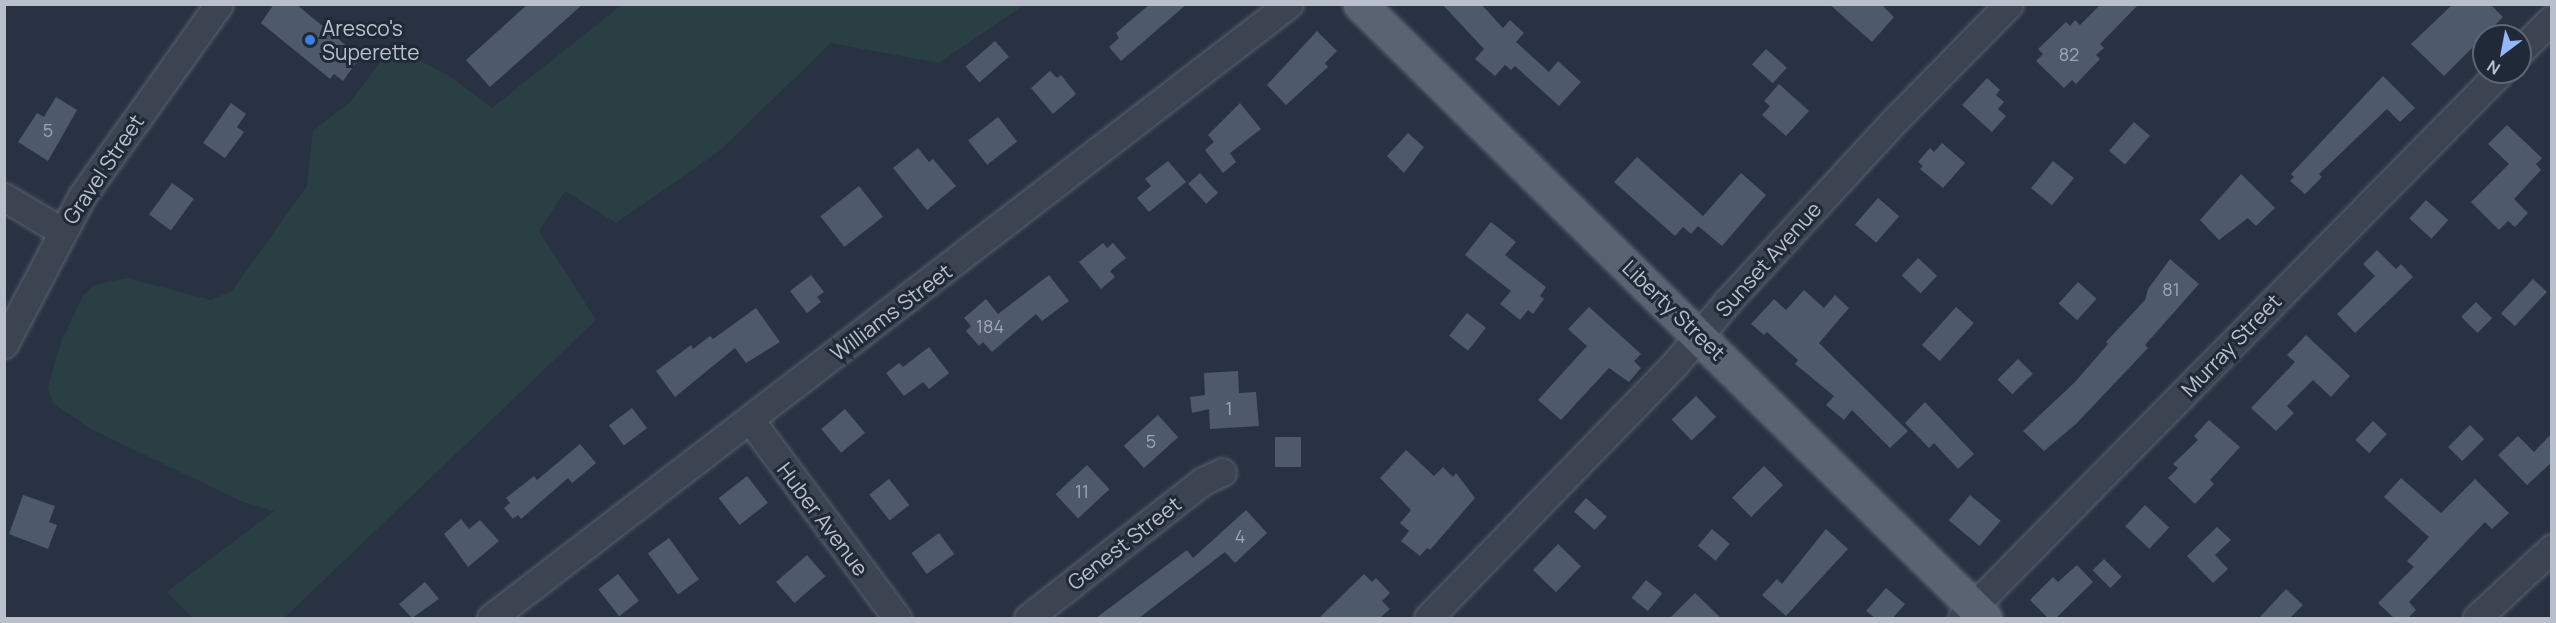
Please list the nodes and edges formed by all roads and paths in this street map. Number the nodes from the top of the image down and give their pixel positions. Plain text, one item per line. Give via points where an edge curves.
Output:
1 (219, 4) edge
2 (1289, 4) edge
3 (1360, 4) edge
4 (2009, 4) edge
5 (2552, 19) edge
6 (2532, 39) edge
7 (2488, 84) edge
8 (4, 196) edge
9 (61, 231) junction
10 (1700, 335) junction
11 (4, 344) edge
12 (750, 420) junction
13 (1222, 472) dead end
14 (2552, 548) edge
15 (1974, 615) edge
16 (491, 618) edge
17 (897, 618) edge
18 (1028, 618) edge
19 (1428, 618) edge
20 (2477, 618) edge

1 - 9 street, Gravel Street via 102,165
2 - 12 street, Williams Street
3 - 10 main road, Liberty Street
4 - 10 street, Sunset Avenue via 1898,117
5 - 6 street
7 - 15 street, Murray Street
8 - 9 street
9 - 11 street, Gravel Street
10 - 15 main road, Liberty Street
10 - 19 street, Sunset Avenue
12 - 16 street, Williams Street
12 - 17 street, Huber Avenue
13 - 18 street, Genest Street via 1203,481
14 - 20 street

